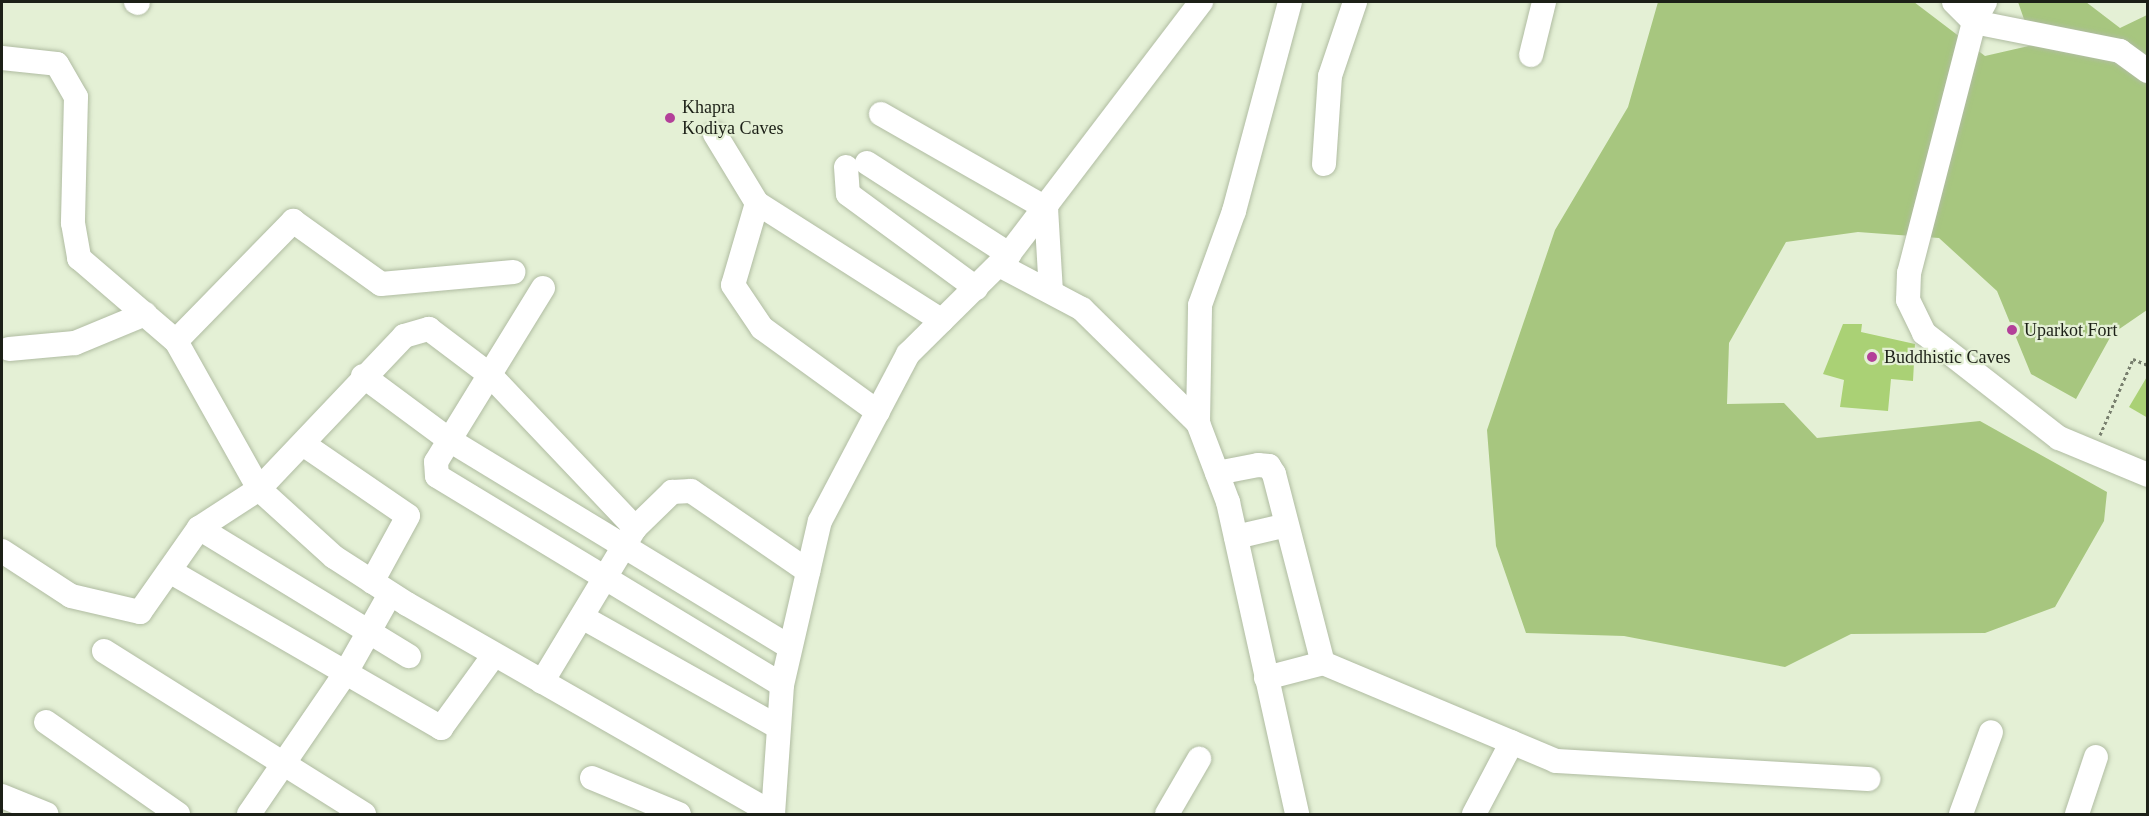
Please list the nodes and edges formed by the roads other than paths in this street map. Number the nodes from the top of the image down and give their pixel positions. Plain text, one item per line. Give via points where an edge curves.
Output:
1 (1201, 2) edge
2 (1290, 2) edge
3 (1355, 2) edge
4 (1544, 2) edge
5 (1954, 2) edge
6 (1979, 12) edge
7 (1531, 55) dead end
8 (2, 58) edge
9 (2148, 71) edge
10 (881, 114) dead end
11 (715, 134) dead end
12 (1324, 164) dead end
13 (757, 203) junction
14 (1046, 208) junction
15 (1004, 259) junction
16 (513, 272) dead end
17 (543, 288) dead end
18 (976, 288) junction
19 (1051, 292) junction
20 (145, 314) junction
21 (942, 321) junction
22 (176, 341) junction
23 (9, 349) dead end
24 (490, 375) junction
25 (363, 376) junction
26 (878, 412) junction
27 (1198, 423) junction
28 (451, 441) junction
29 (303, 444) junction
30 (1217, 473) junction
31 (2148, 475) edge
32 (259, 489) junction
33 (1287, 525) junction
34 (199, 528) junction
35 (629, 537) junction
36 (1236, 537) junction
37 (2, 552) edge
38 (808, 571) junction
39 (173, 573) junction
40 (606, 577) junction
41 (381, 588) junction
42 (582, 617) junction
43 (369, 630) junction
44 (788, 646) junction
45 (104, 651) dead end
46 (494, 655) junction
47 (409, 656) dead end
48 (1323, 663) junction
49 (345, 674) junction
50 (1266, 678) junction
51 (542, 682) junction
52 (782, 685) junction
53 (46, 722) dead end
54 (778, 727) junction
55 (1991, 732) dead end
56 (1512, 742) junction
57 (2096, 757) dead end
58 (1198, 759) dead end
59 (282, 765) junction
60 (592, 778) dead end
61 (1868, 779) dead end
62 (2, 796) edge
63 (46, 814) edge
64 (178, 814) edge
65 (249, 814) edge
66 (364, 814) edge
67 (679, 814) edge
68 (773, 814) edge
69 (1167, 814) edge
70 (1297, 814) edge
71 (1474, 814) edge
72 (1961, 814) edge
73 (2077, 814) edge

1 - 14 street
2 - 27 street via 1234,211 1200,305
3 - 12 street via 1330,76
4 - 7 street
5 - 6 street
6 - 9 street via 2121,51
6 - 31 street via 1910,273 1908,300 1924,333 2059,438
8 - 20 street via 57,64 76,97 73,223 79,258
10 - 14 street
11 - 13 street
13 - 21 street
13 - 26 street via 733,285 762,328
14 - 15 street
14 - 19 street
15 - 18 street
15 - 18 street via 857,165 848,194
15 - 19 street
16 - 22 street via 381,284 293,222
17 - 24 street
18 - 21 street
19 - 27 street via 1082,309
20 - 22 street
20 - 23 street via 75,343
21 - 26 street via 908,354
22 - 32 street
24 - 25 street via 429,329 404,336
24 - 28 street
24 - 35 street
25 - 28 street
25 - 29 street
26 - 38 street via 820,521
27 - 30 street
28 - 35 street
28 - 40 street via 436,462 437,476
29 - 32 street
29 - 41 street via 408,516
30 - 33 street via 1269,466
30 - 36 street
32 - 34 street
32 - 41 street via 334,557
33 - 36 street
33 - 48 street
34 - 39 street
34 - 43 street
35 - 38 street via 672,492 691,491
35 - 40 street
35 - 44 street
36 - 50 street
37 - 39 street via 71,596 130,612 148,606
38 - 44 street
39 - 49 street
40 - 42 street
40 - 52 street
41 - 43 street
41 - 46 street
42 - 51 street
42 - 54 street
43 - 47 street
43 - 49 street
44 - 52 street
45 - 59 street
46 - 49 street via 441,728
46 - 51 street
48 - 50 street
48 - 56 street
49 - 59 street
50 - 70 street
51 - 68 street
52 - 54 street
53 - 64 street
54 - 68 street
55 - 72 street
56 - 61 street via 1556,761
56 - 71 street
57 - 73 street
58 - 69 street
59 - 65 street
59 - 66 street
60 - 67 street
62 - 63 street

